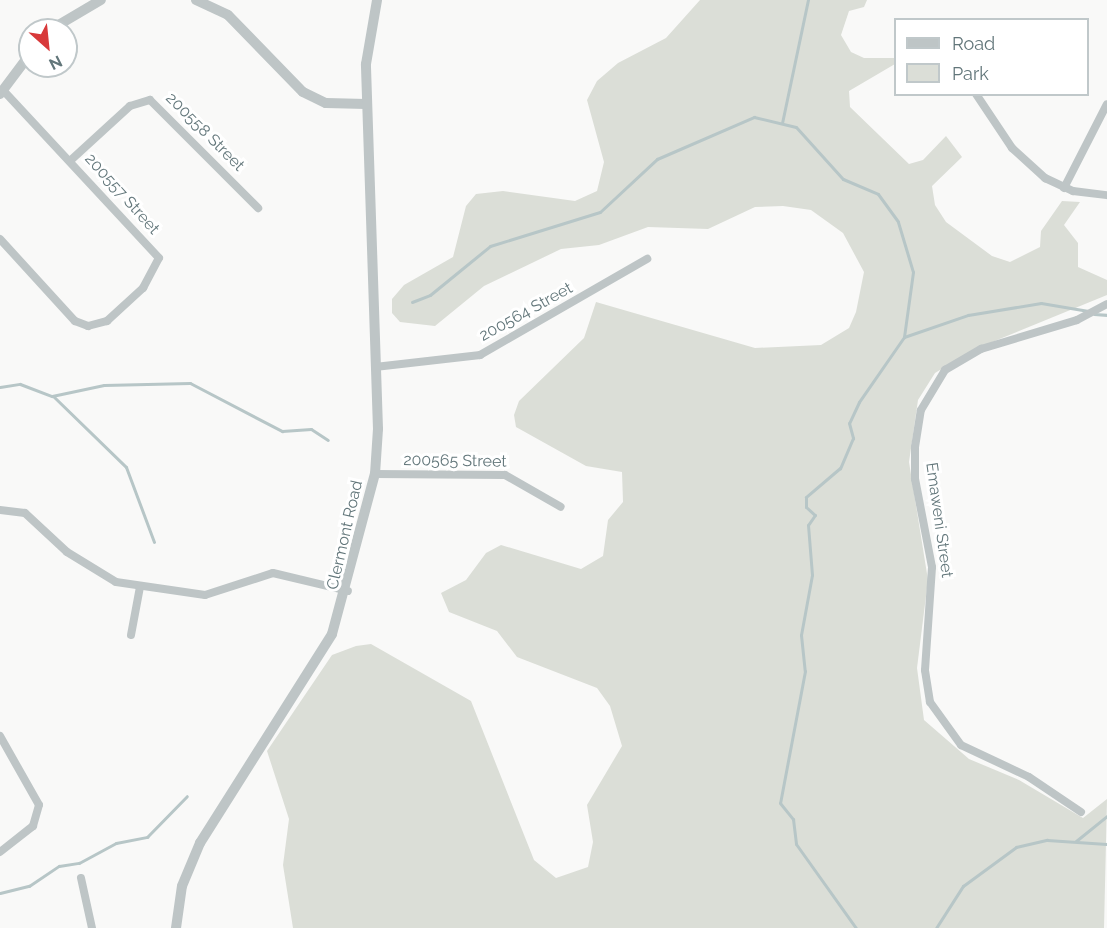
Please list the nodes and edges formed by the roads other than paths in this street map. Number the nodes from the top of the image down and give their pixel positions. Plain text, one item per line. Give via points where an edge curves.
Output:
1 (101, 0) edge
2 (196, 0) edge
3 (376, 0) edge
4 (70, 18) edge
5 (18, 70) edge
6 (2, 92) edge
7 (977, 96) edge
8 (366, 104) junction
9 (1107, 104) edge
10 (71, 160) junction
11 (1064, 188) junction
12 (1107, 195) edge
13 (258, 208) dead end
14 (0, 239) edge
15 (647, 259) dead end
16 (1104, 306) edge
17 (375, 367) junction
18 (375, 474) junction
19 (561, 507) dead end
20 (0, 510) edge
21 (140, 587) junction
22 (348, 591) junction
23 (131, 635) dead end
24 (0, 736) edge
25 (1081, 812) dead end
26 (0, 852) edge
27 (81, 878) dead end
28 (92, 928) edge
29 (176, 928) edge

1 - 4 street
2 - 8 street via 228,15 303,92 326,103
3 - 8 street, Clermont Road via 366,64
5 - 6 street
6 - 10 street, 200557 Street
7 - 11 street via 1012,148
8 - 17 street, Clermont Road
9 - 11 street
10 - 13 street, 200558 Street via 130,106 150,100
10 - 14 street, 200557 Street via 159,258 149,282 107,321 82,324
11 - 12 street
15 - 17 street, 200564 Street via 480,355
16 - 25 street, Emaweni Street via 1084,317 1002,341 945,370 921,410 915,469 932,567 925,670 930,702 954,740 1029,777
17 - 18 street, Clermont Road
18 - 19 street, 200565 Street via 506,475
18 - 22 street, Clermont Road
20 - 21 street via 25,513 99,574
21 - 22 street via 205,596 273,573
21 - 23 street
22 - 29 street, Clermont Road via 321,655 200,843 182,886
24 - 26 street via 39,805 33,826
27 - 28 street

